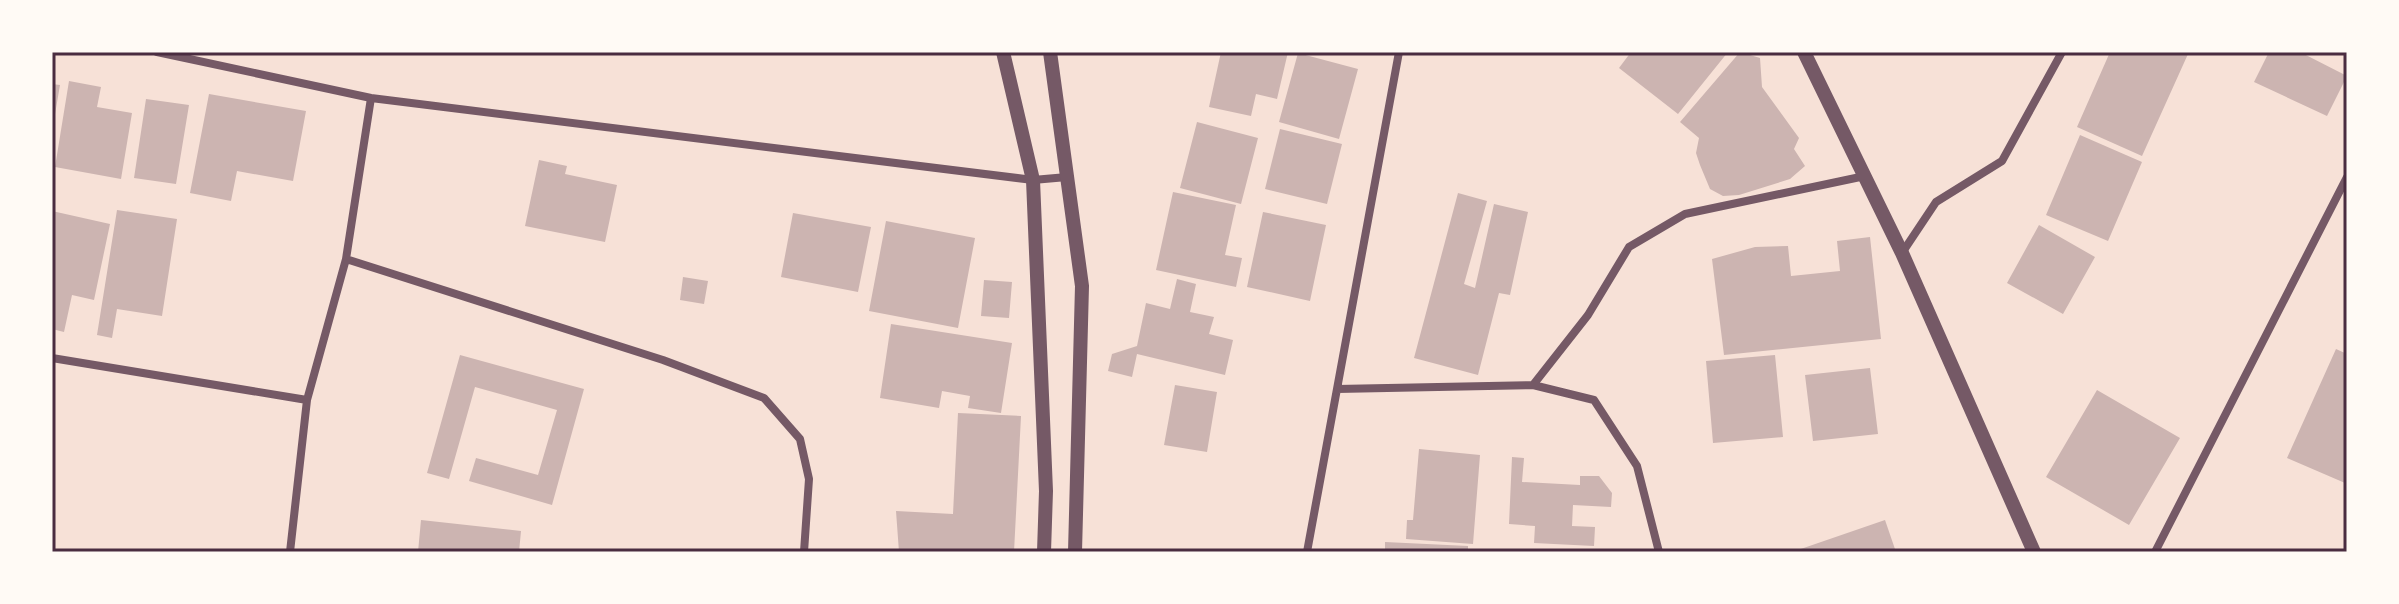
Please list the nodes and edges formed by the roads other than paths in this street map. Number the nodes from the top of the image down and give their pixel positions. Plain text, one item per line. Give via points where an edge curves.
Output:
1 (157, 52) edge
2 (1003, 52) edge
3 (1050, 52) edge
4 (1399, 52) edge
5 (1804, 52) edge
6 (2062, 52) edge
7 (371, 98) junction
8 (1865, 176) junction
9 (1067, 177) junction
10 (2347, 177) edge
11 (1033, 180) junction
12 (1902, 253) junction
13 (346, 259) junction
14 (52, 358) edge
15 (1533, 385) junction
16 (1337, 389) junction
17 (307, 400) junction
18 (290, 552) edge
19 (804, 552) edge
20 (1044, 552) edge
21 (1075, 552) edge
22 (1307, 552) edge
23 (1659, 552) edge
24 (2034, 552) edge
25 (2155, 552) edge

1 - 7 street
2 - 11 street
3 - 9 street
4 - 16 street
5 - 8 street
6 - 12 street via 2002,161 1936,202
7 - 11 street
7 - 13 street
8 - 12 street
8 - 15 street via 1685,214 1629,247 1588,315
9 - 11 street
9 - 21 street via 1082,286
10 - 25 street
11 - 20 street
12 - 24 street
13 - 17 street
13 - 19 street via 663,360 764,398 800,439 809,479
14 - 17 street
15 - 16 street
15 - 23 street via 1594,400 1637,466
16 - 22 street
17 - 18 street

